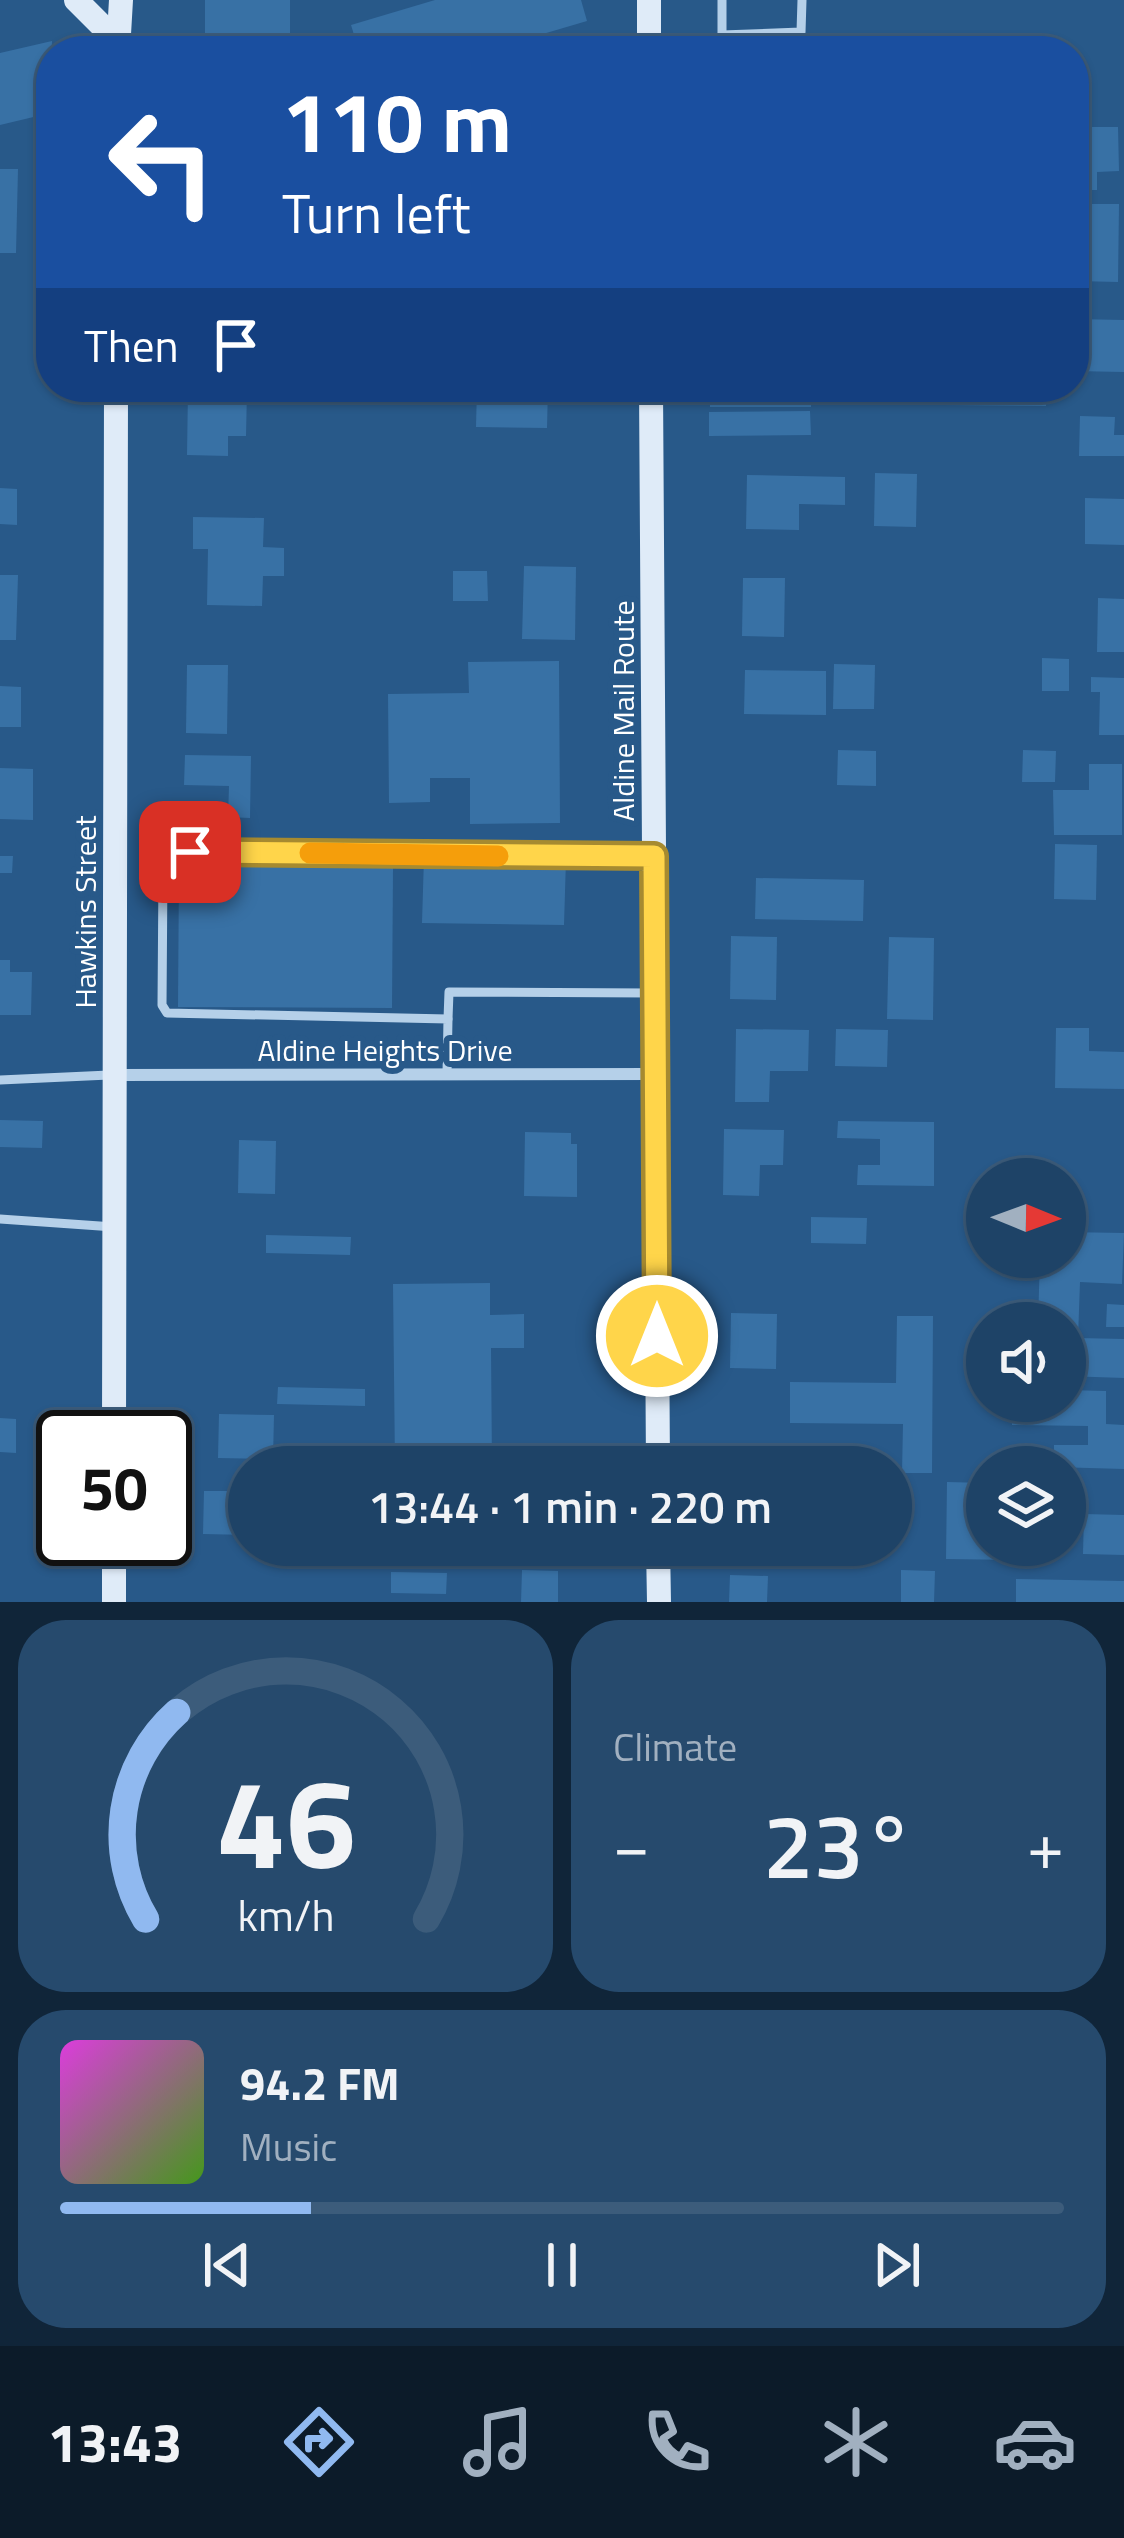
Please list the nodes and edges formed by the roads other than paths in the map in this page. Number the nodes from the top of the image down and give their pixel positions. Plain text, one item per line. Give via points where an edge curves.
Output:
1 (76, 0) edge
2 (121, 0) edge
3 (649, 0) edge
4 (722, 0) edge
5 (802, 0) edge
6 (722, 35) joint
7 (109, 36) edge
8 (118, 36) edge
9 (649, 36) edge
10 (116, 402) edge
11 (651, 402) edge
12 (654, 856) junction
13 (655, 993) junction
14 (448, 1019) junction
15 (447, 1073) junction
16 (655, 1074) junction
17 (115, 1075) junction
18 (0, 1080) edge
19 (0, 1219) edge
20 (115, 1228) junction
21 (115, 1410) edge
22 (658, 1446) edge
23 (115, 1566) edge
24 (658, 1566) edge
25 (115, 1602) edge
26 (659, 1602) edge

1 - 7 main road
2 - 8 main road
3 - 9 main road
4 - 6 lane
5 - 6 lane via 801,32
10 - 17 main road, Hawkins Street
11 - 12 main road, Aldine Mail Route
12 - 13 main road, Aldine Mail Route
12 - 14 lane via 190,852 163,871 167,1013
13 - 14 lane via 449,992
13 - 16 main road, Aldine Mail Route
14 - 15 lane
15 - 16 street, Aldine Heights Drive
15 - 17 street, Aldine Heights Drive
16 - 22 main road, Aldine Mail Route
17 - 18 lane
17 - 20 main road, Hawkins Street
19 - 20 lane
20 - 21 main road, Hawkins Street
23 - 25 main road
24 - 26 main road

